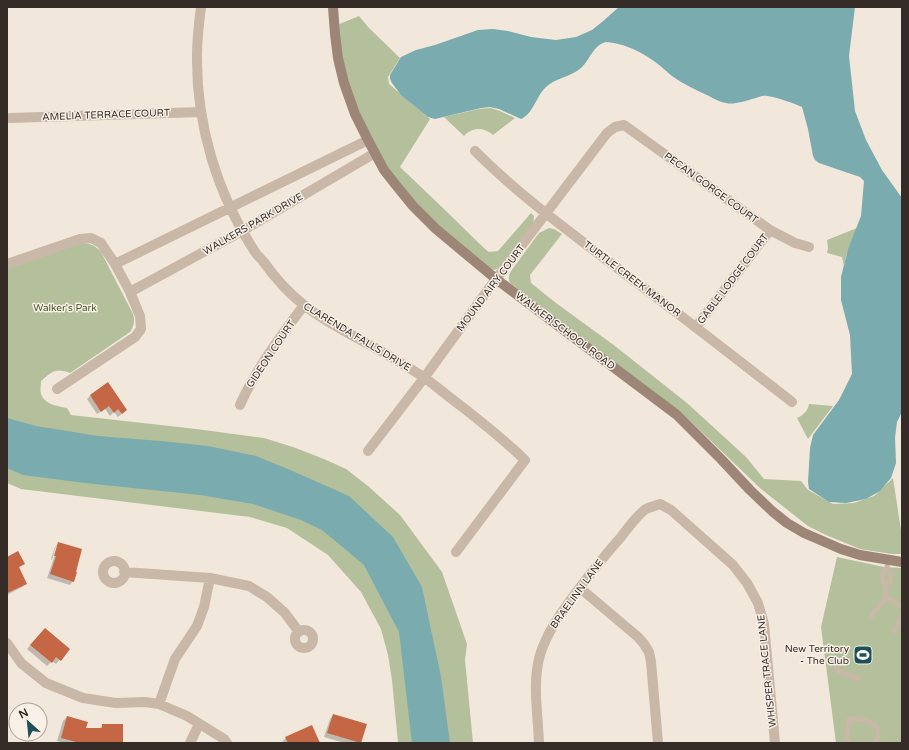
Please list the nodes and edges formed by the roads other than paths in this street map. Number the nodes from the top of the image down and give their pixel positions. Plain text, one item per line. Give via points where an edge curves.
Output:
1 (201, 7) edge
2 (333, 7) edge
3 (201, 112) junction
4 (10, 118) dead end
5 (615, 127) joint
6 (368, 140) junction
7 (475, 151) dead end
8 (375, 153) junction
9 (231, 207) junction
10 (546, 214) junction
11 (770, 230) junction
12 (242, 231) junction
13 (809, 247) dead end
14 (7, 264) edge
15 (115, 264) junction
16 (496, 280) junction
17 (130, 292) junction
18 (304, 306) junction
19 (696, 327) junction
20 (424, 378) junction
21 (57, 389) dead end
22 (792, 402) dead end
23 (240, 405) dead end
24 (368, 451) dead end
25 (653, 506) joint
26 (456, 552) dead end
27 (902, 562) edge
28 (887, 564) junction
29 (124, 572) dead end
30 (210, 578) junction
31 (886, 585) junction
32 (580, 588) junction
33 (886, 597) junction
34 (902, 607) edge
35 (902, 614) edge
36 (871, 617) dead end
37 (895, 631) dead end
38 (299, 632) dead end
39 (7, 643) edge
40 (834, 665) dead end
41 (859, 679) dead end
42 (158, 704) junction
43 (198, 724) junction
44 (190, 743) edge
45 (227, 743) edge
46 (539, 743) edge
47 (658, 743) edge
48 (775, 743) edge
49 (849, 743) edge
50 (875, 743) edge

1 - 3 street, CLARENDA FALLS DRIVE via 197,55
2 - 6 street, WALKER SCHOOL ROAD via 338,58 344,83
3 - 4 street, AMELIA TERRACE COURT
3 - 9 street, CLARENDA FALLS DRIVE via 213,161
5 - 10 street, MOUND AIRY COURT via 607,133
5 - 11 street, PECAN GORGE COURT via 624,125
6 - 8 street, WALKER SCHOOL ROAD
6 - 9 street
7 - 10 street, TURTLE CREEK MANOR
8 - 12 street, WALKERS PARK DRIVE
8 - 16 street, WALKER SCHOOL ROAD via 384,170 413,206
9 - 12 street, CLARENDA FALLS DRIVE
9 - 15 street
10 - 16 street, MOUND AIRY COURT
10 - 19 street, TURTLE CREEK MANOR
11 - 13 street, PECAN GORGE COURT
11 - 19 street, GABLE LODGE COURT
12 - 17 street, WALKERS PARK DRIVE
12 - 18 street, CLARENDA FALLS DRIVE via 277,280
14 - 15 street via 80,239 91,238 101,243
15 - 17 street
16 - 20 street, MOUND AIRY COURT
16 - 28 street, WALKER SCHOOL ROAD via 677,415 750,490 787,523 840,549
17 - 21 street via 140,316 141,329 135,336
18 - 20 street, CLARENDA FALLS DRIVE
18 - 23 street, GIDEON COURT via 275,344
19 - 22 street, TURTLE CREEK MANOR
20 - 24 street, MOUND AIRY COURT
20 - 26 street, CLARENDA FALLS DRIVE via 525,460
25 - 32 street, BRAELINN LANE via 638,517
25 - 48 street, WHISPER TRACE LANE via 660,504 671,510 733,566 753,593 764,624
27 - 28 street, WALKER SCHOOL ROAD
28 - 31 lane via 882,581
28 - 31 lane via 891,574 890,582
29 - 30 street
30 - 38 street via 249,586 268,597 285,613
30 - 42 street via 197,626 175,659
31 - 33 lane
32 - 46 street, BRAELINN LANE via 553,626 540,654 537,670
32 - 47 street via 638,637 649,652 653,672
33 - 34 lane
33 - 36 lane
35 - 37 lane
39 - 42 street via 21,663 46,683 83,698 116,703
40 - 41 lane via 838,671
42 - 43 street via 187,716
43 - 44 street
43 - 45 street
49 - 50 lane via 849,718 874,724 879,735

